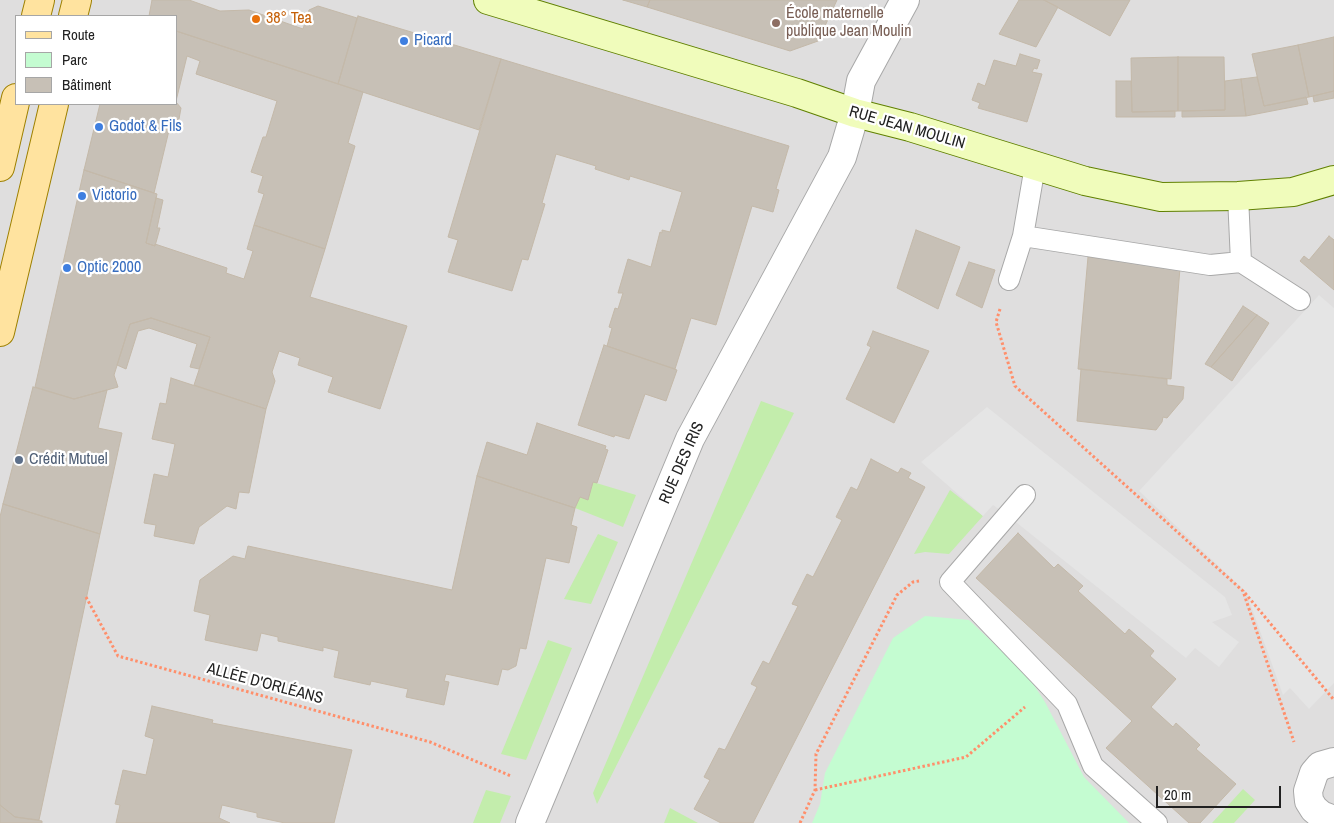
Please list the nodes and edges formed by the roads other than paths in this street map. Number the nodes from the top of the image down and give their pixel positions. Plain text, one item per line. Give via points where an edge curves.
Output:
1 (40, 0) edge
2 (77, 0) edge
3 (488, 0) edge
4 (905, 0) edge
5 (36, 15) edge
6 (73, 15) edge
7 (15, 102) edge
8 (54, 105) edge
9 (855, 113) junction
10 (1035, 166) junction
11 (0, 167) edge
12 (1334, 180) edge
13 (1238, 196) junction
14 (1023, 236) junction
15 (1241, 262) junction
16 (1009, 280) road end
17 (1300, 300) dead end
18 (0, 332) edge
19 (1025, 496) dead end
20 (1334, 762) edge
21 (1320, 818) edge
22 (530, 823) edge
23 (1157, 823) edge

1 - 5 main road
2 - 6 main road
3 - 9 main road, RUE JEAN MOULIN
4 - 9 street, RUE DES IRIS via 861,81
7 - 11 main road
8 - 18 main road
9 - 10 main road, RUE JEAN MOULIN
9 - 22 street, RUE DES IRIS via 842,157 690,439
10 - 13 main road, RUE JEAN MOULIN via 1085,181 1161,197
10 - 14 lane
12 - 13 main road, RUE JEAN MOULIN via 1293,192
13 - 15 lane
14 - 15 lane via 1210,265
14 - 16 lane
15 - 17 lane
19 - 23 lane via 950,582 1067,704 1093,766
20 - 21 street via 1320,766 1308,786 1309,801

